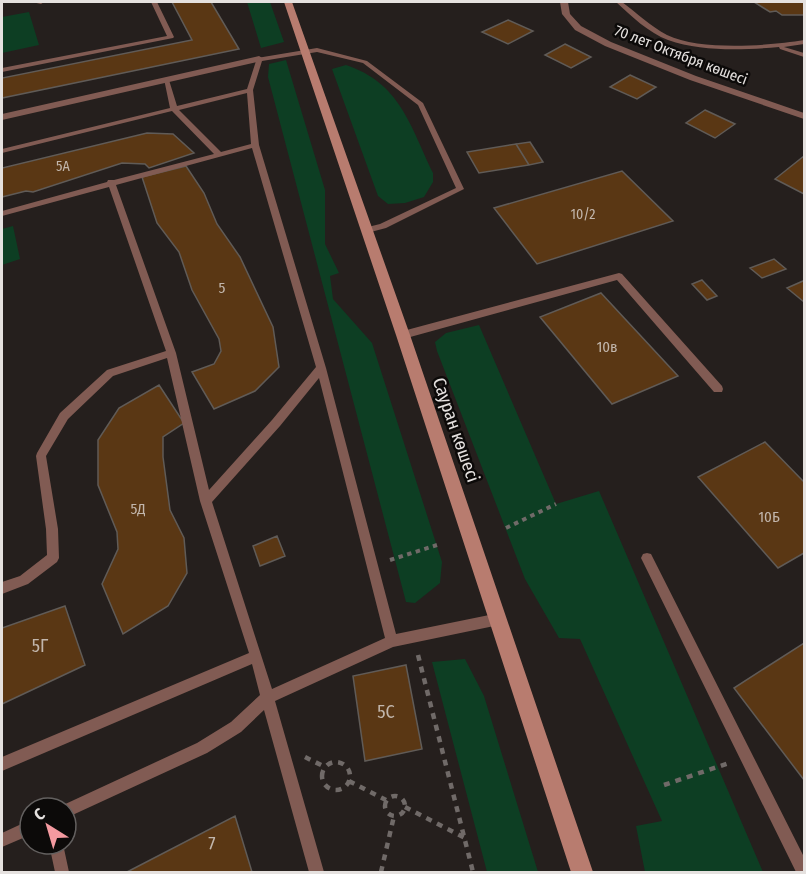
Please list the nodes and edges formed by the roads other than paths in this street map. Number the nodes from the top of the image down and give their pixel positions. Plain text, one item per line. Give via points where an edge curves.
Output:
1 (35, 2) edge
2 (41, 2) edge
3 (154, 2) edge
4 (288, 2) edge
5 (564, 2) edge
6 (619, 2) edge
7 (804, 42) edge
8 (780, 47) junction
9 (305, 51) junction
10 (804, 55) edge
11 (259, 59) junction
12 (2, 70) edge
13 (166, 80) junction
14 (250, 90) junction
15 (174, 109) junction
16 (804, 116) edge
17 (2, 117) edge
18 (255, 145) junction
19 (2, 151) edge
20 (219, 154) junction
21 (111, 182) junction
22 (2, 213) edge
23 (367, 230) junction
24 (403, 335) junction
25 (171, 353) junction
26 (321, 368) junction
27 (718, 389) dead end
28 (206, 501) junction
29 (647, 558) dead end
30 (2, 588) edge
31 (499, 619) junction
32 (392, 641) junction
33 (256, 656) junction
34 (266, 699) junction
35 (2, 764) edge
36 (78, 805) edge
37 (18, 833) edge
38 (2, 840) edge
39 (58, 856) edge
40 (62, 873) edge
41 (317, 873) edge
42 (582, 873) edge
43 (804, 873) edge

1 - 2 lane
3 - 12 lane via 171,37
4 - 9 street, Сауран көшесі
5 - 16 street, 70 лет Октября көшесі via 566,14 578,28 608,44
6 - 8 lane via 671,39 694,44
7 - 8 lane
8 - 10 lane
9 - 11 lane
9 - 23 street, Сауран көшесі
9 - 23 lane via 317,50 365,62 421,104 460,189
11 - 13 street
11 - 14 lane
13 - 15 lane
13 - 17 street
14 - 15 lane
14 - 18 lane
15 - 19 lane
15 - 20 lane
18 - 20 lane
18 - 26 lane
20 - 21 lane
21 - 22 lane
21 - 25 lane
23 - 24 street, Сауран көшесі
24 - 27 lane via 619,276
24 - 31 street, Сауран көшесі
25 - 28 lane
25 - 30 lane via 110,373 64,416 41,456 53,558 24,580
26 - 28 lane
26 - 32 lane
28 - 33 lane
29 - 43 lane
31 - 32 lane
31 - 42 street, Сауран көшесі
32 - 34 lane
33 - 34 lane
33 - 35 lane
34 - 36 lane via 236,727 202,748
34 - 41 lane
37 - 38 lane
39 - 40 lane

